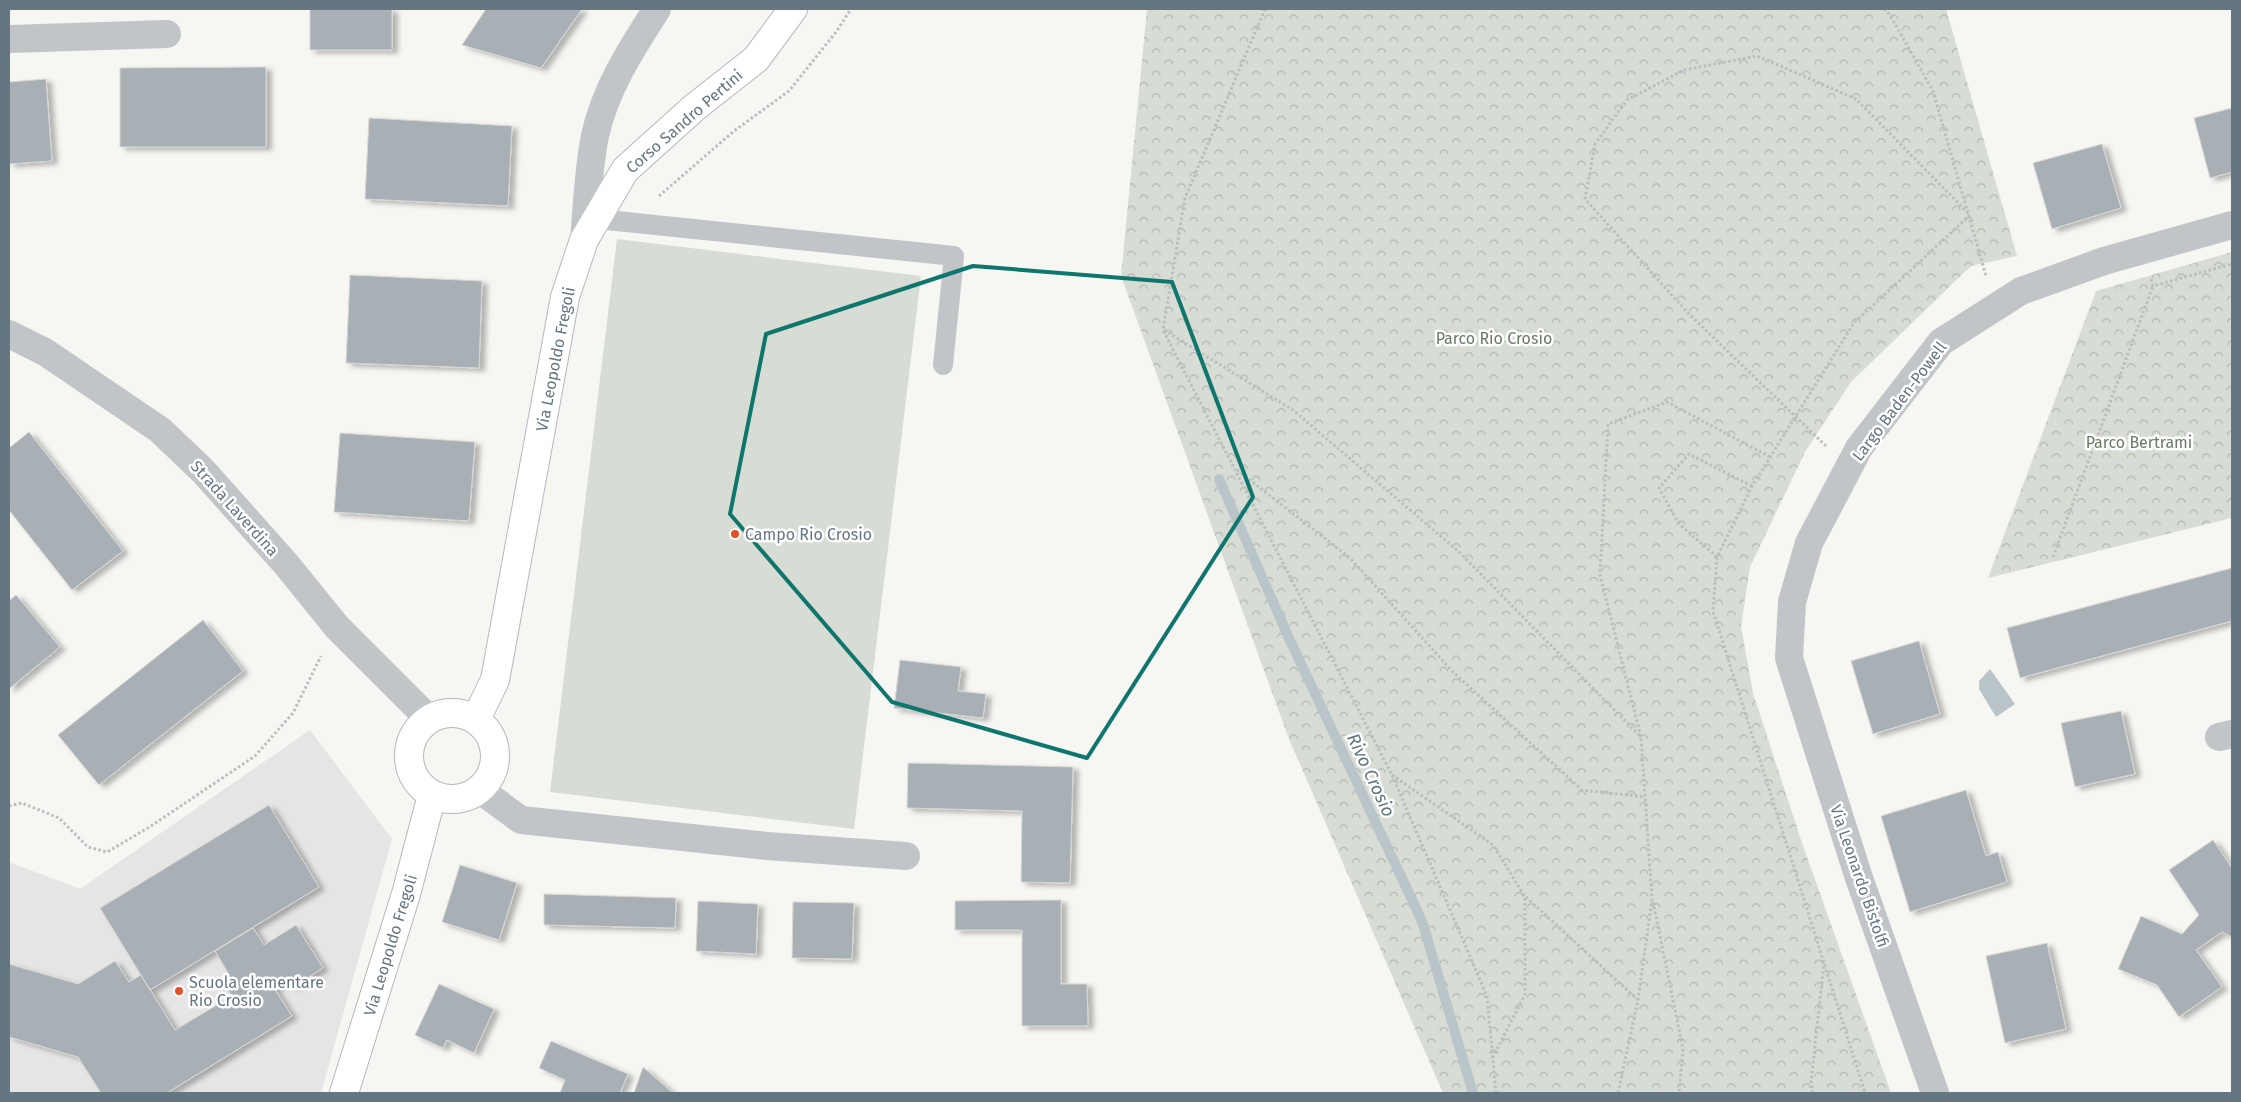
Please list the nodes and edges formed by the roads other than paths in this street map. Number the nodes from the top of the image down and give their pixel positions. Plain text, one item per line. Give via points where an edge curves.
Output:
1 (657, 9) edge
2 (783, 15) edge
3 (167, 34) dead end
4 (9, 39) edge
5 (2232, 225) edge
6 (591, 229) junction
7 (9, 334) edge
8 (943, 365) dead end
9 (1789, 658) joint
10 (429, 719) junction
11 (476, 720) junction
12 (480, 790) junction
13 (432, 795) junction
14 (906, 856) dead end
15 (344, 1093) edge
16 (1936, 1093) edge

1 - 6 street, Via Leopoldo Fregoli via 610,90 595,135 588,181
2 - 6 street, Corso Sandro Pertini via 756,59 695,107 625,170
3 - 4 street
5 - 9 street, Largo Baden-Powell via 2104,261 2021,291 1941,342 1859,448 1809,543 1792,602
6 - 8 lane via 954,256
6 - 11 street, Via Leopoldo Fregoli via 565,297 495,680
7 - 10 street, Strada Laverdina via 45,352 160,430 203,471 337,627
9 - 16 street, Via Leonardo Bistolfi via 1858,875
10 - 11 street via 453,713 465,714
10 - 13 street via 412,738 409,764 414,777
11 - 12 street via 490,735 496,754 495,767
12 - 13 street via 457,800
12 - 14 street via 521,820 767,846
13 - 15 street, Via Leopoldo Fregoli via 406,894

